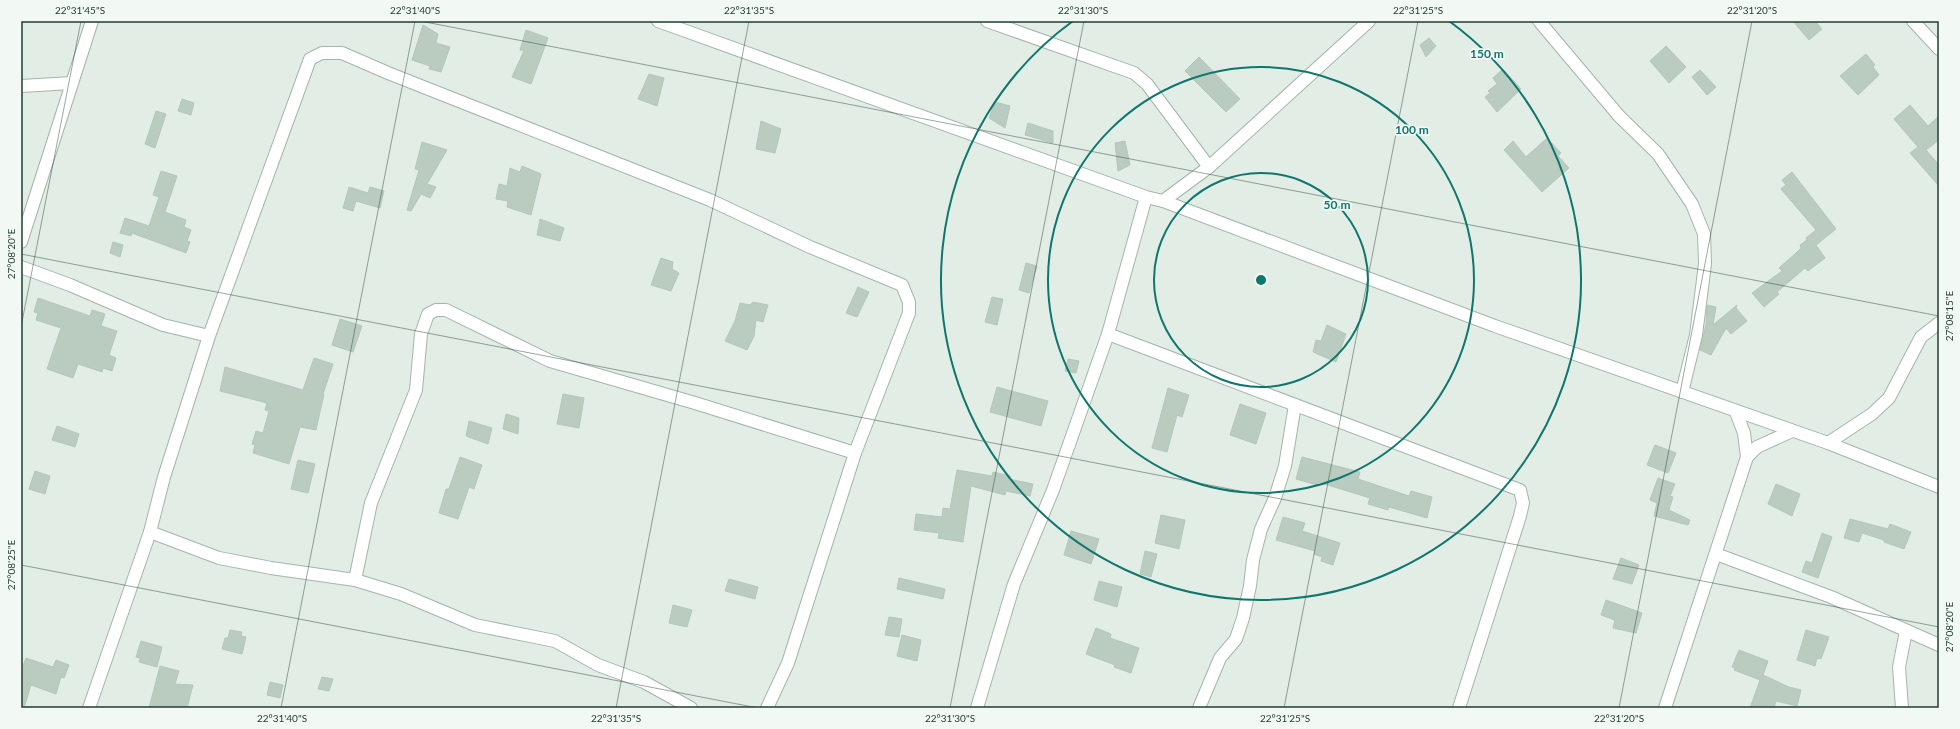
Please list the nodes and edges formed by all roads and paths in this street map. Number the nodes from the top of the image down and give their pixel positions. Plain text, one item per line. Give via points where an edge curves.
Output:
1 (92, 21) edge
2 (658, 21) edge
3 (987, 21) edge
4 (1369, 21) edge
5 (1539, 21) edge
6 (1913, 21) edge
7 (1939, 49) edge
8 (72, 83) junction
9 (21, 86) edge
10 (1209, 167) junction
11 (1146, 197) junction
12 (1163, 201) junction
13 (21, 242) edge
14 (21, 267) edge
15 (1939, 323) edge
16 (1108, 334) junction
17 (208, 336) junction
18 (1682, 392) junction
19 (1295, 405) junction
20 (1736, 412) junction
21 (1792, 431) junction
22 (1828, 443) junction
23 (855, 453) junction
24 (1747, 457) junction
25 (1939, 487) edge
26 (150, 532) junction
27 (1716, 554) junction
28 (354, 580) junction
29 (1906, 631) junction
30 (1939, 644) edge
31 (89, 708) edge
32 (691, 708) edge
33 (766, 708) edge
34 (977, 708) edge
35 (1199, 708) edge
36 (1459, 708) edge
37 (1665, 708) edge
38 (1902, 708) edge

1 - 8 street
2 - 11 street
3 - 10 street via 1134,73 1147,84
4 - 10 street
5 - 18 street via 1620,116 1658,154 1692,204 1704,234 1705,264 1696,334
6 - 7 street
8 - 9 street
8 - 13 street
10 - 12 street
11 - 12 street
11 - 16 street
12 - 18 street via 1495,326
14 - 17 street via 163,325
15 - 22 street via 1920,337 1889,398 1872,414
16 - 19 street
16 - 34 street via 1053,490 1014,584
17 - 23 street via 310,59 322,53 342,53 710,200 810,247 902,285 909,302 909,313
17 - 26 street via 164,477
18 - 20 street
19 - 35 street via 1284,466 1253,560 1243,618 1236,639 1220,658
19 - 36 street via 1520,490 1523,503 1520,516
20 - 21 street
20 - 24 street via 1744,433
21 - 22 street
21 - 24 street via 1756,447
22 - 25 street
23 - 28 street via 550,360 446,310 436,310 428,314 421,334 416,390 371,503
23 - 33 street via 788,663
24 - 27 street
26 - 28 street via 220,558
26 - 31 street
27 - 29 street via 1831,598
27 - 37 street
28 - 32 street via 401,594 474,625 555,641 598,665 644,682
29 - 30 street
29 - 38 street via 1899,667

